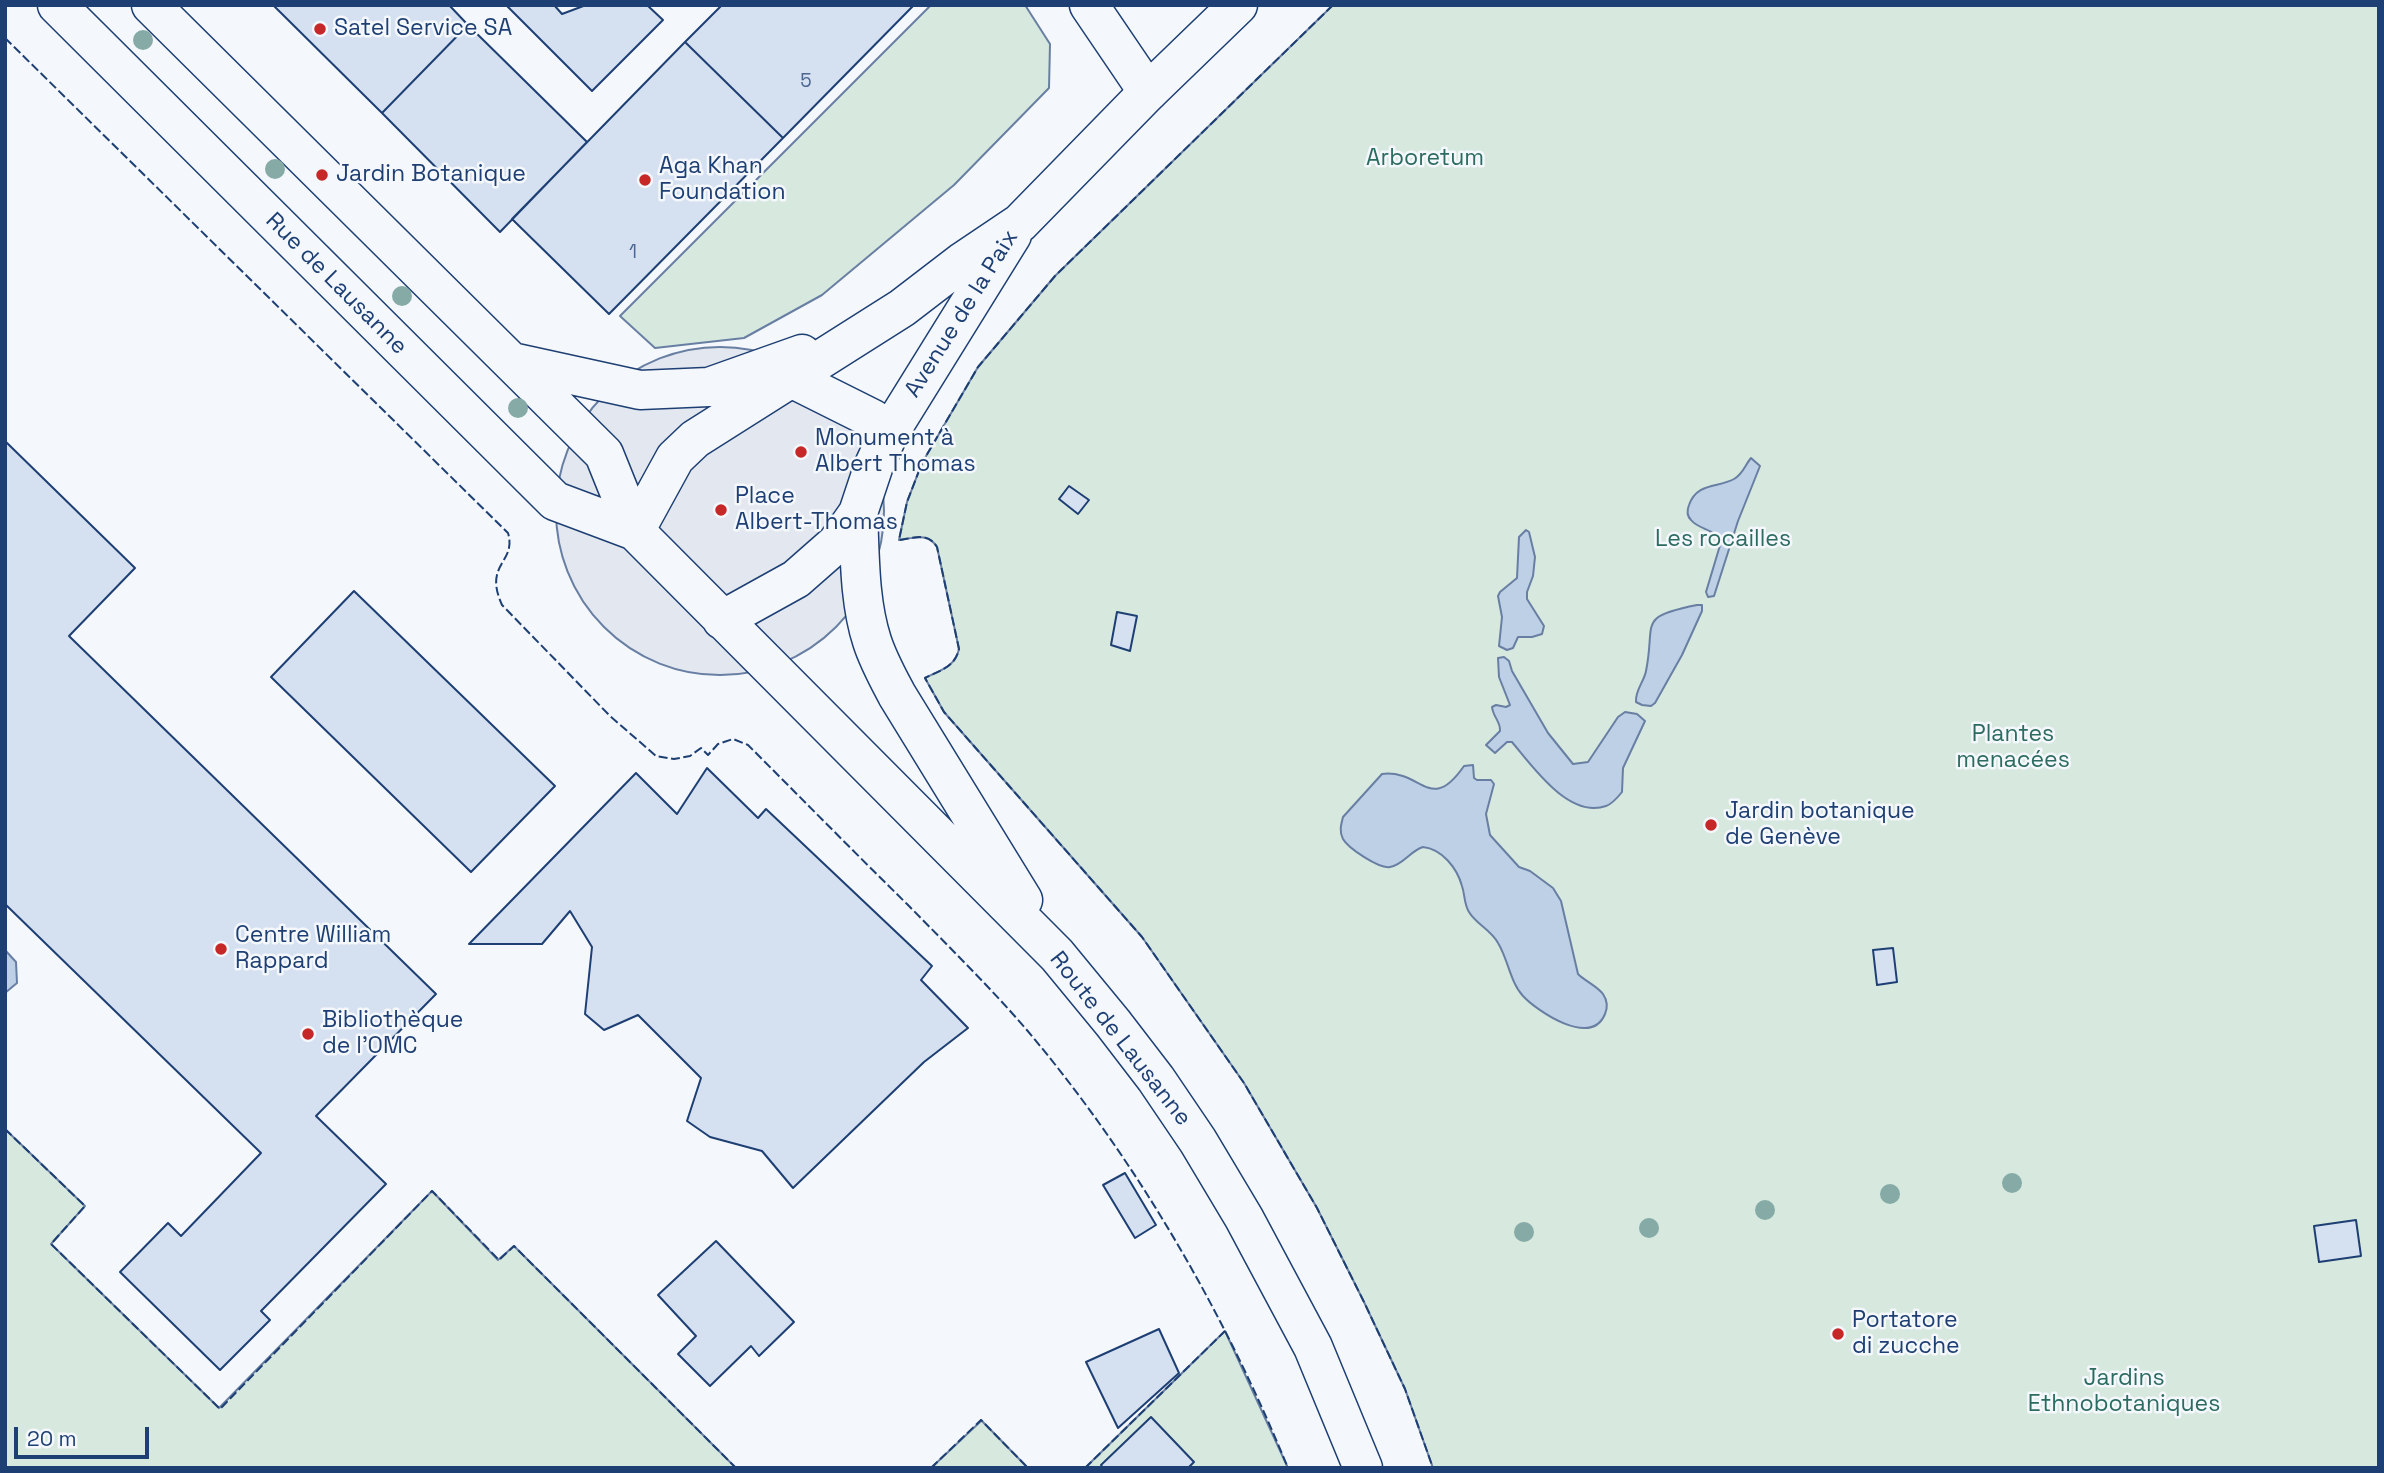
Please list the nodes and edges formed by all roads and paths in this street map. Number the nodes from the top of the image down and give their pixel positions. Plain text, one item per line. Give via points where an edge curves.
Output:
1 (57, 5) edge
2 (151, 5) edge
3 (1089, 5) edge
4 (1238, 5) edge
5 (1148, 92) junction
6 (1020, 223) junction
7 (866, 332) junction
8 (512, 362) junction
9 (793, 379) junction
10 (888, 435) junction
11 (859, 513) junction
12 (635, 531) junction
13 (722, 620) junction
14 (1057, 955) junction
15 (1363, 1468) edge

1 - 12 main road, Rue de Lausanne via 555,501
2 - 8 main road, Rue de Lausanne
3 - 5 main road
4 - 5 main road, Avenue de la Paix
5 - 6 main road, Avenue de la Paix
6 - 7 main road, Avenue de la Paix
6 - 10 main road, Avenue de la Paix
7 - 8 main road via 709,387 640,390
7 - 9 main road, Avenue de la Paix
8 - 12 main road, Rue de Lausanne via 604,454
9 - 10 main road via 873,419
9 - 12 main road, Avenue de la Paix via 695,439 676,458
10 - 11 main road, Avenue de la Paix
11 - 13 main road, Avenue de la Paix via 837,543 796,579
11 - 14 main road via 864,611 881,664
12 - 13 main road, Rue de Lausanne
13 - 14 main road, Route de Lausanne
14 - 15 main road, Route de Lausanne via 1156,1079 1231,1196 1313,1347

